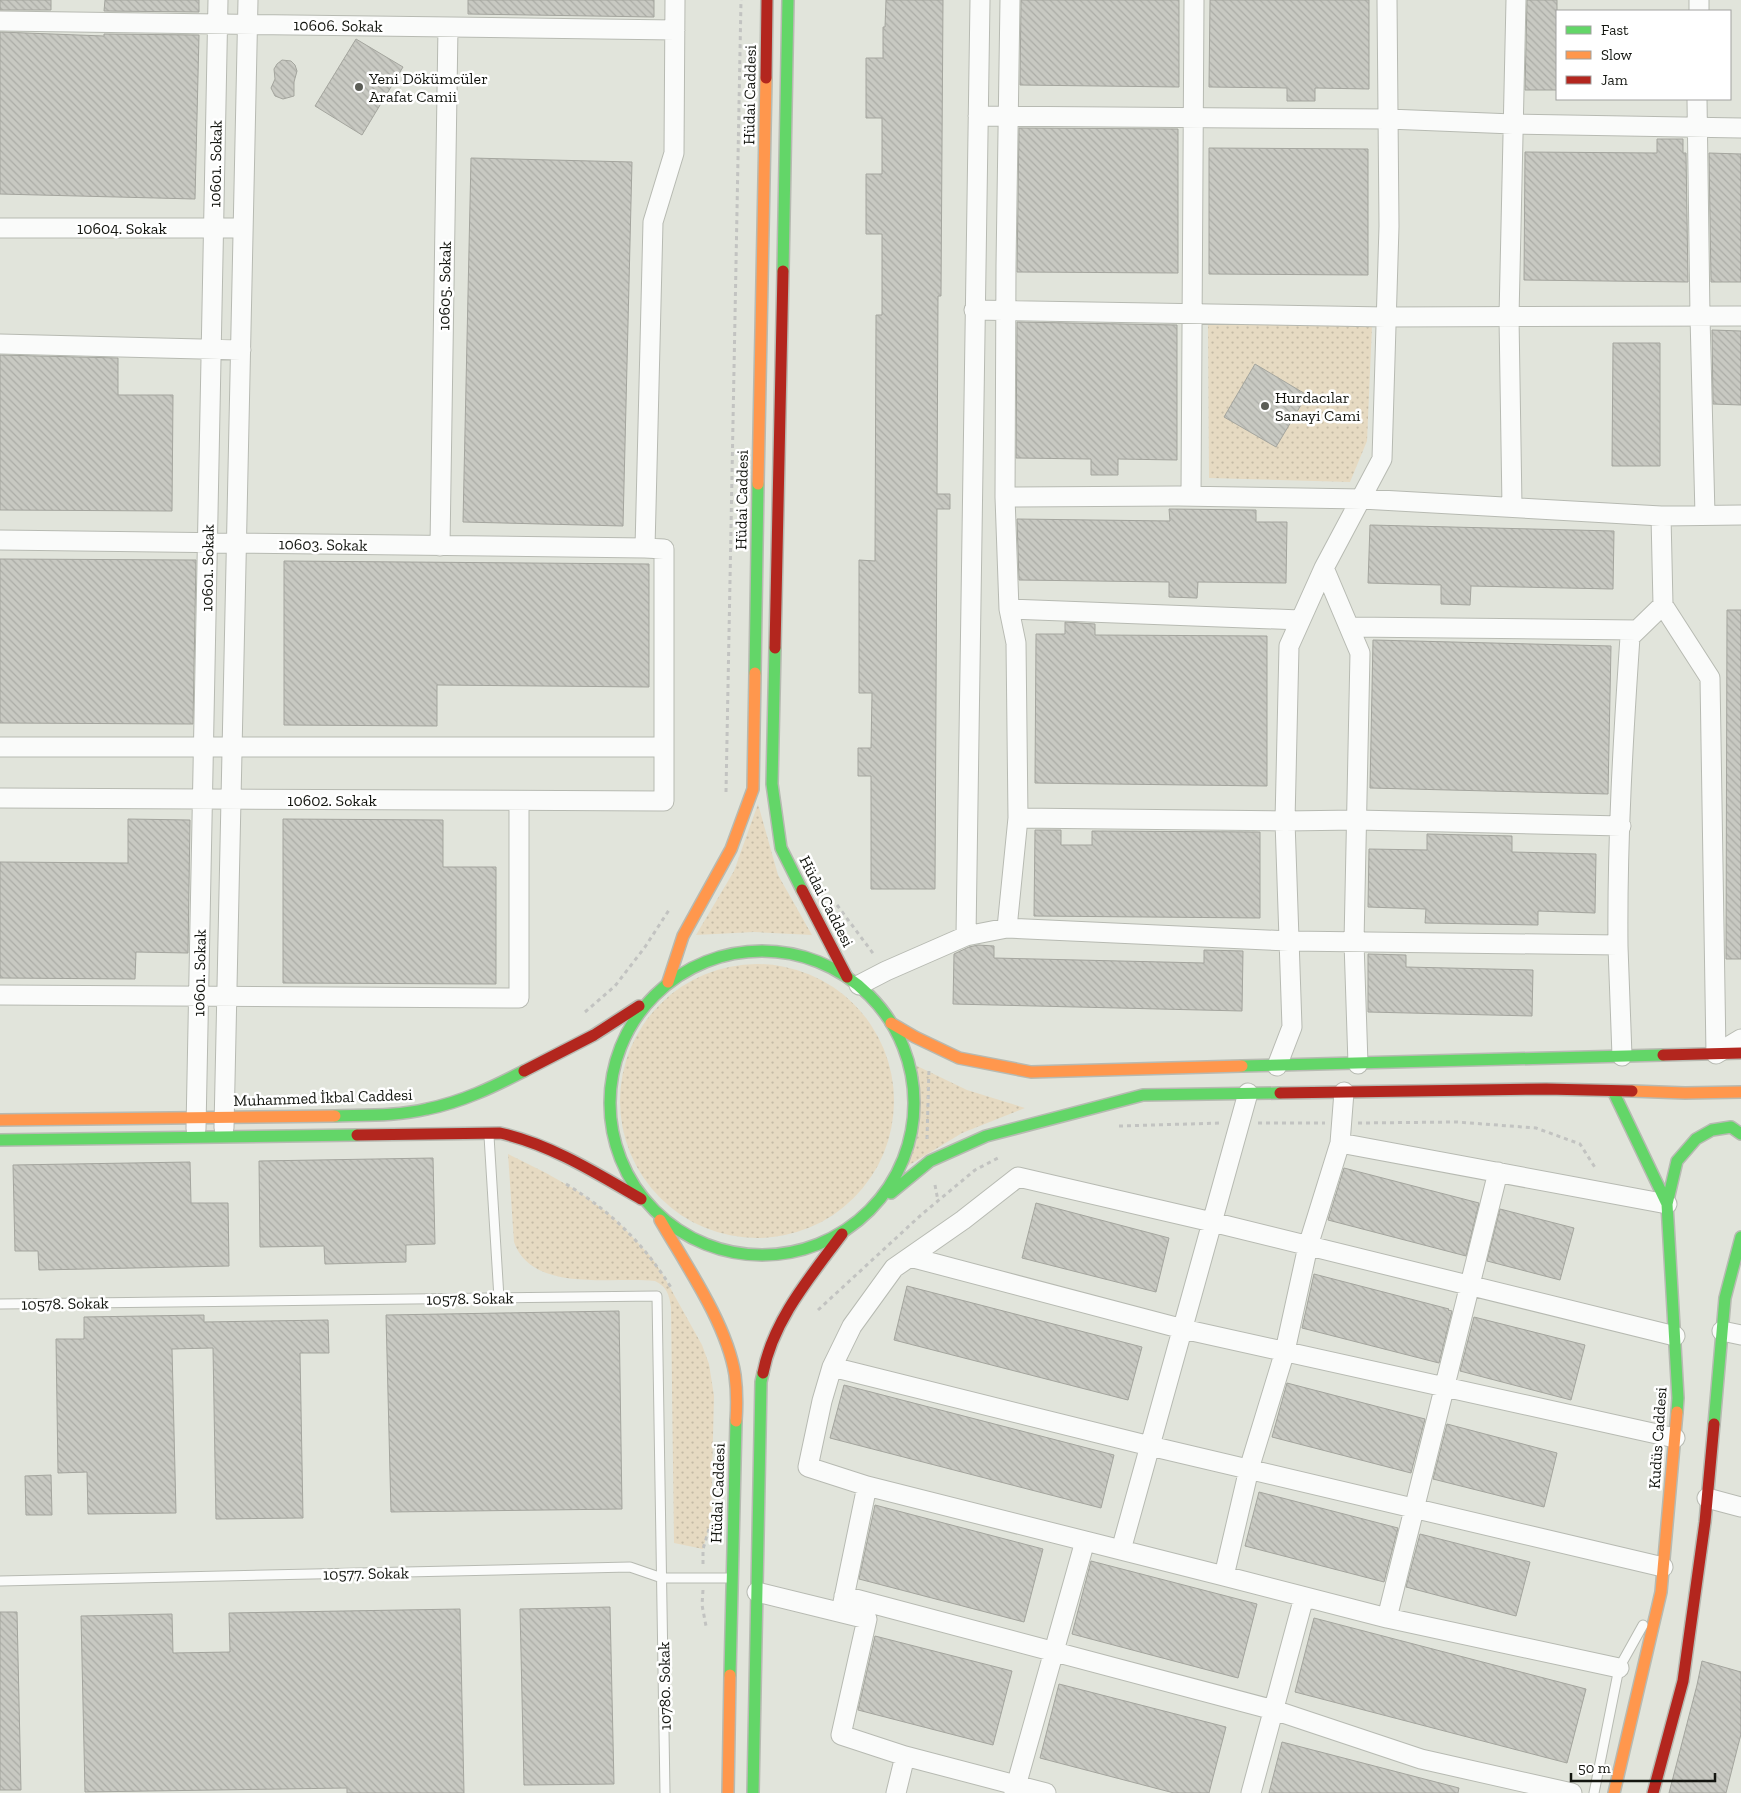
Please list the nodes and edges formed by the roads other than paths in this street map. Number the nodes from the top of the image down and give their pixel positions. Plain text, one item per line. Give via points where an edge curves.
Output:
1 (218, 0) edge
2 (248, 0) edge
3 (675, 0) edge
4 (767, 0) edge
5 (788, 0) edge
6 (980, 0) edge
7 (1010, 0) edge
8 (1194, 0) edge
9 (1387, 0) edge
10 (1516, 0) edge
11 (0, 21) edge
12 (218, 24) junction
13 (247, 24) junction
14 (448, 27) junction
15 (675, 30) junction
16 (1697, 100) edge
17 (1009, 115) junction
18 (978, 116) junction
19 (1194, 118) junction
20 (1388, 119) junction
21 (1513, 124) junction
22 (1696, 127) junction
23 (1741, 128) edge
24 (0, 228) edge
25 (213, 228) junction
26 (243, 228) junction
27 (974, 310) junction
28 (1006, 311) junction
29 (1192, 314) junction
30 (1700, 316) junction
31 (1741, 316) edge
32 (1386, 317) junction
33 (1510, 317) junction
34 (0, 344) edge
35 (211, 349) junction
36 (241, 350) junction
37 (1005, 496) junction
38 (1191, 496) junction
39 (1362, 499) junction
40 (1512, 507) junction
41 (1705, 515) junction
42 (1741, 515) edge
43 (1661, 516) junction
44 (0, 540) edge
45 (207, 542) junction
46 (236, 543) junction
47 (440, 546) junction
48 (645, 548) junction
49 (1324, 568) junction
50 (1663, 605) junction
51 (1009, 609) junction
52 (1300, 620) junction
53 (1349, 627) junction
54 (1637, 630) junction
55 (0, 747) edge
56 (203, 747) junction
57 (232, 747) junction
58 (664, 747) junction
59 (0, 798) edge
60 (202, 800) junction
61 (231, 800) junction
62 (519, 801) junction
63 (1018, 818) junction
64 (1356, 820) junction
65 (1285, 821) junction
66 (1621, 826) junction
67 (1007, 928) junction
68 (966, 936) junction
69 (1289, 941) junction
70 (1354, 942) junction
71 (1618, 944) junction
72 (853, 981) junction
73 (668, 982) junction
74 (0, 995) edge
75 (198, 996) junction
76 (227, 996) junction
77 (650, 999) junction
78 (891, 1023) junction
79 (1741, 1039) edge
80 (1716, 1054) junction
81 (1741, 1054) edge
82 (1622, 1056) junction
83 (1358, 1064) junction
84 (1277, 1066) junction
85 (1613, 1091) junction
86 (1344, 1092) junction
87 (1741, 1092) edge
88 (1248, 1093) junction
89 (224, 1116) junction
90 (196, 1117) junction
91 (0, 1120) edge
92 (489, 1132) junction
93 (1741, 1134) edge
94 (224, 1136) junction
95 (196, 1137) junction
96 (0, 1140) edge
97 (1340, 1143) junction
98 (1498, 1172) junction
99 (646, 1202) junction
100 (1667, 1204) junction
101 (656, 1213) junction
102 (868, 1213) junction
103 (1212, 1222) junction
104 (843, 1232) junction
105 (1741, 1237) edge
106 (1308, 1246) junction
107 (910, 1257) junction
108 (1470, 1286) junction
109 (499, 1298) junction
110 (0, 1304) edge
111 (1183, 1328) junction
112 (1722, 1331) junction
113 (1741, 1335) edge
114 (1674, 1336) junction
115 (1285, 1351) junction
116 (832, 1367) junction
117 (1444, 1387) junction
118 (1675, 1438) junction
119 (1150, 1446) junction
120 (1249, 1469) junction
121 (867, 1486) junction
122 (1707, 1498) junction
123 (1741, 1507) edge
124 (1414, 1508) junction
125 (1085, 1541) junction
126 (1121, 1550) junction
127 (1663, 1567) junction
128 (1224, 1576) junction
129 (662, 1578) junction
130 (731, 1578) junction
131 (0, 1580) edge
132 (757, 1592) junction
133 (1661, 1592) junction
134 (1304, 1597) junction
135 (842, 1604) junction
136 (1387, 1618) junction
137 (1055, 1652) junction
138 (1619, 1668) junction
139 (1274, 1710) junction
140 (905, 1756) junction
141 (1015, 1789) edge
142 (665, 1793) edge
143 (728, 1793) edge
144 (753, 1793) edge
145 (896, 1793) edge
146 (1046, 1793) edge
147 (1252, 1793) edge
148 (1572, 1793) edge
149 (1594, 1793) edge
150 (1614, 1793) edge
151 (1654, 1793) edge

1 - 12 street, 10601. Sokak
2 - 13 street, 10601. Sokak
3 - 15 street
4 - 73 street, Hüdai Caddesi via 753,789 731,849 682,936
5 - 72 street, Hüdai Caddesi via 772,784 781,848
6 - 18 street
7 - 17 street
8 - 19 street
9 - 20 street
10 - 21 street
11 - 12 street, 10606. Sokak
12 - 13 street, 10606. Sokak
12 - 25 street, 10601. Sokak
13 - 14 street, 10606. Sokak
13 - 26 street, 10601. Sokak
14 - 15 street, 10606. Sokak
14 - 47 street, 10605. Sokak
15 - 48 street via 674,153 652,222
16 - 22 street
17 - 18 street
17 - 19 street
17 - 28 street
18 - 27 street
19 - 20 street
19 - 29 street
20 - 21 street
20 - 32 street
21 - 22 street
21 - 33 street
22 - 23 street
22 - 30 street
24 - 25 street, 10604. Sokak
25 - 26 street, 10604. Sokak
25 - 35 street, 10601. Sokak
26 - 36 street, 10601. Sokak
27 - 28 street
27 - 68 street
28 - 29 street
28 - 37 street
29 - 32 street
29 - 38 street
30 - 31 street
30 - 33 street
30 - 41 street
32 - 33 street
32 - 39 street via 1382,458
33 - 40 street
34 - 35 street
35 - 36 street
35 - 45 street, 10601. Sokak
36 - 46 street, 10601. Sokak
37 - 38 street
37 - 51 street
38 - 39 street
39 - 40 street
39 - 49 street
40 - 43 street
41 - 42 street
41 - 43 street
43 - 50 street
44 - 45 street, 10603. Sokak
45 - 46 street, 10603. Sokak
45 - 56 street, 10601. Sokak
46 - 47 street, 10603. Sokak
46 - 57 street, 10601. Sokak
47 - 48 street, 10603. Sokak
48 - 58 street, 10603. Sokak via 664,549
49 - 52 street
49 - 53 street
50 - 54 street
50 - 80 street via 1710,678
51 - 52 street
51 - 63 street via 1016,643
52 - 65 street via 1289,646
53 - 54 street
53 - 64 street via 1360,653
54 - 66 street via 1630,637
55 - 56 street
56 - 57 street
56 - 60 street, 10601. Sokak
57 - 58 street
57 - 61 street, 10601. Sokak
58 - 62 street, 10602. Sokak via 664,801
59 - 60 street, 10602. Sokak
60 - 61 street, 10602. Sokak
60 - 75 street, 10601. Sokak
61 - 62 street, 10602. Sokak
61 - 76 street, 10601. Sokak
62 - 76 street via 519,998
63 - 65 street
63 - 67 street
64 - 65 street
64 - 66 street
64 - 70 street
65 - 69 street
66 - 71 street
67 - 68 street
67 - 69 street
68 - 72 street via 886,971
69 - 70 street
69 - 84 street via 1292,1026
70 - 71 street
70 - 83 street
71 - 82 street
72 - 73 street via 820,962 798,954 752,950 708,960
72 - 78 street via 876,1002
73 - 77 street
74 - 75 street
75 - 76 street
75 - 90 street, 10601. Sokak
76 - 89 street, 10601. Sokak
77 - 89 street, Muhammed İkbal Caddesi via 587,1040 514,1077 483,1092 430,1109 372,1116
77 - 99 street via 622,1040 610,1087 613,1137 632,1182
78 - 84 street via 959,1058 1031,1072
78 - 102 street via 911,1070 913,1122 898,1172
79 - 80 street
80 - 81 street
80 - 82 street
82 - 83 street
83 - 84 street
85 - 86 street
85 - 87 street
85 - 100 street, Kudüs Caddesi
86 - 88 street
86 - 97 street
88 - 102 street via 1143,1095 986,1136 930,1161
88 - 103 street
89 - 90 street, Muhammed İkbal Caddesi
89 - 94 street, 10601. Sokak
90 - 91 street, Muhammed İkbal Caddesi
90 - 95 street, 10601. Sokak
92 - 94 street
92 - 99 street via 511,1135 545,1148 586,1167
92 - 109 lane
93 - 100 street via 1731,1127 1712,1130 1696,1139 1676,1161
94 - 95 street
95 - 96 street
97 - 98 street
97 - 106 street
98 - 100 street
98 - 108 street
99 - 101 street
100 - 114 street, Kudüs Caddesi
101 - 104 street via 695,1239 726,1251 746,1254 786,1254 825,1242
101 - 130 street, Hüdai Caddesi via 716,1319 735,1375 737,1401
102 - 104 street
103 - 106 street
103 - 107 street via 1018,1177
103 - 111 street
104 - 132 street via 779,1327 765,1364 759,1409
105 - 112 street via 1725,1298
106 - 108 street
106 - 115 street
107 - 111 street
107 - 116 street via 894,1268 852,1326
108 - 114 street
108 - 117 street
109 - 110 lane, 10578. Sokak
109 - 129 lane, 10578. Sokak via 657,1296
111 - 115 street
111 - 119 street
112 - 113 street
112 - 122 street
114 - 118 street, Kudüs Caddesi via 1678,1398
115 - 117 street
115 - 120 street
116 - 119 street
116 - 121 street via 808,1468
117 - 118 street
117 - 124 street
118 - 127 street, Kudüs Caddesi
119 - 120 street
119 - 126 street
120 - 124 street
120 - 128 street
121 - 125 street
121 - 135 street
122 - 123 street
122 - 151 street via 1683,1681
124 - 127 street
124 - 136 street
125 - 126 street
125 - 137 street
126 - 128 street
127 - 133 street, Kudüs Caddesi
128 - 134 street
129 - 130 lane, 10577. Sokak
129 - 131 lane, 10577. Sokak via 630,1567
129 - 142 lane, 10780. Sokak
130 - 143 street, Hüdai Caddesi
132 - 135 street
132 - 144 street
133 - 138 lane
133 - 150 street, Kudüs Caddesi
134 - 136 street
134 - 139 street
135 - 137 street
135 - 140 street via 867,1619 841,1735
136 - 138 street
137 - 139 street
137 - 141 street
138 - 149 lane
139 - 147 street
139 - 148 street via 1422,1759
140 - 141 street
140 - 145 street
141 - 146 street

